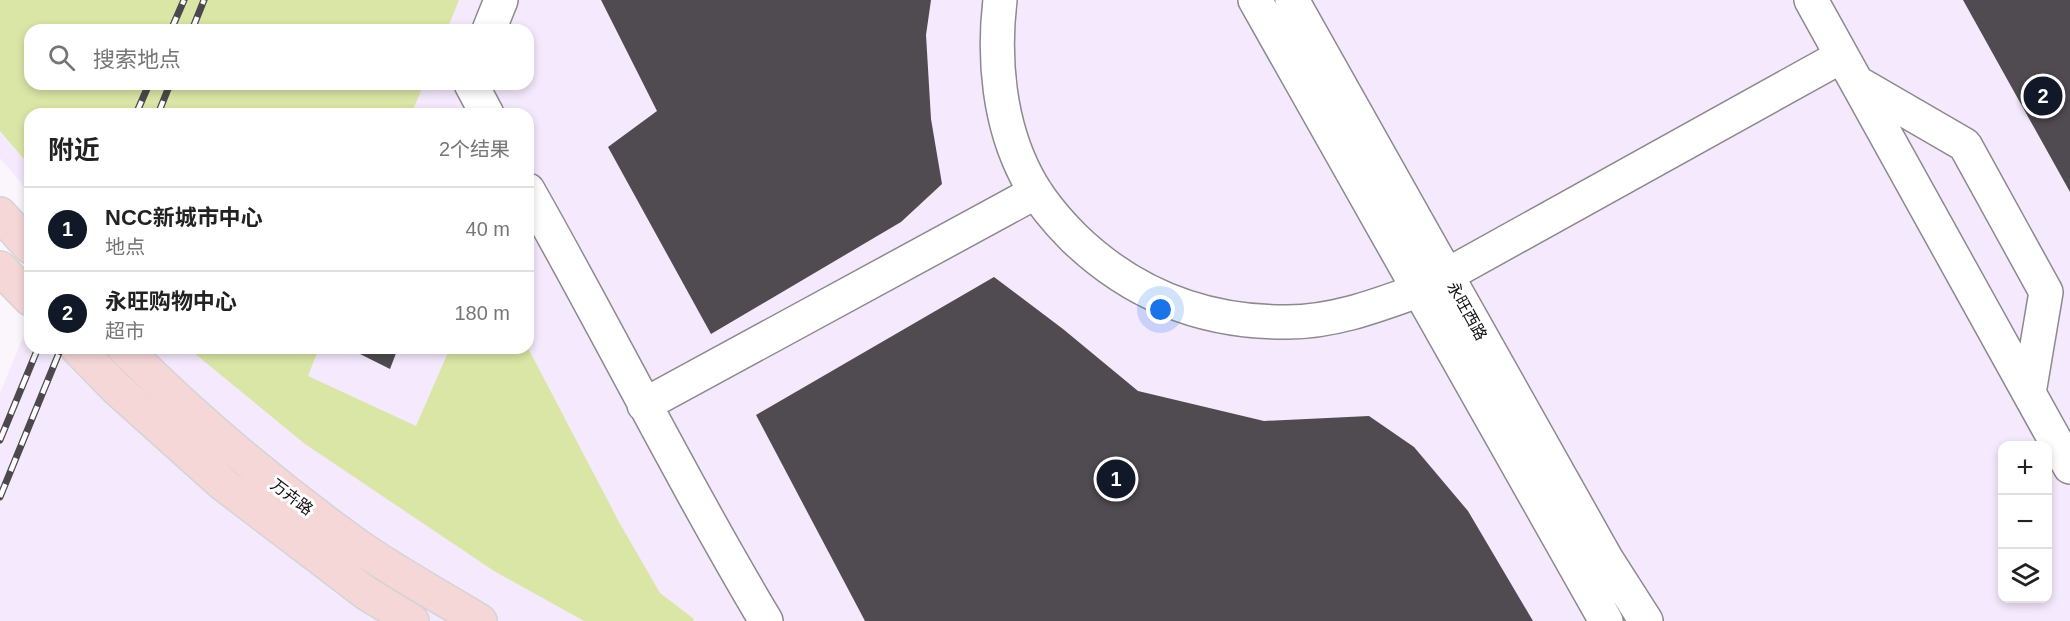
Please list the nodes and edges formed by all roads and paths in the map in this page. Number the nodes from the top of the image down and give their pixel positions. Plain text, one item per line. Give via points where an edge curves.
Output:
1 (501, 0) edge
2 (1000, 0) edge
3 (1255, 0) edge
4 (1292, 0) edge
5 (1811, 0) edge
6 (491, 24) edge
7 (1849, 69) junction
8 (474, 90) edge
9 (484, 108) edge
10 (1036, 192) junction
11 (534, 201) edge
12 (0, 214) edge
13 (24, 240) edge
14 (0, 268) edge
15 (1433, 283) junction
16 (24, 293) edge
17 (83, 354) edge
18 (130, 354) edge
19 (2029, 393) junction
20 (644, 405) junction
21 (2070, 467) edge
22 (412, 621) edge
23 (480, 621) edge
24 (766, 621) edge
25 (1606, 621) edge
26 (1646, 621) edge

1 - 6 street
2 - 10 street via 998,64 1004,110 1018,155
3 - 15 street, 永旺西路
4 - 15 street, 永旺西路
5 - 7 street
7 - 15 street
7 - 19 street
7 - 19 street via 1965,145 2046,292
8 - 9 street
10 - 15 street via 1062,225 1110,270 1167,300 1210,313 1257,321 1318,320 1352,313
10 - 20 street
11 - 20 street
12 - 13 main road
14 - 16 main road
15 - 25 street, 永旺西路
15 - 26 street, 永旺西路
17 - 22 main road, 万卉路 via 224,484 366,593
18 - 23 main road, 万卉路 via 232,450 292,497 361,548
19 - 21 street
20 - 24 street

